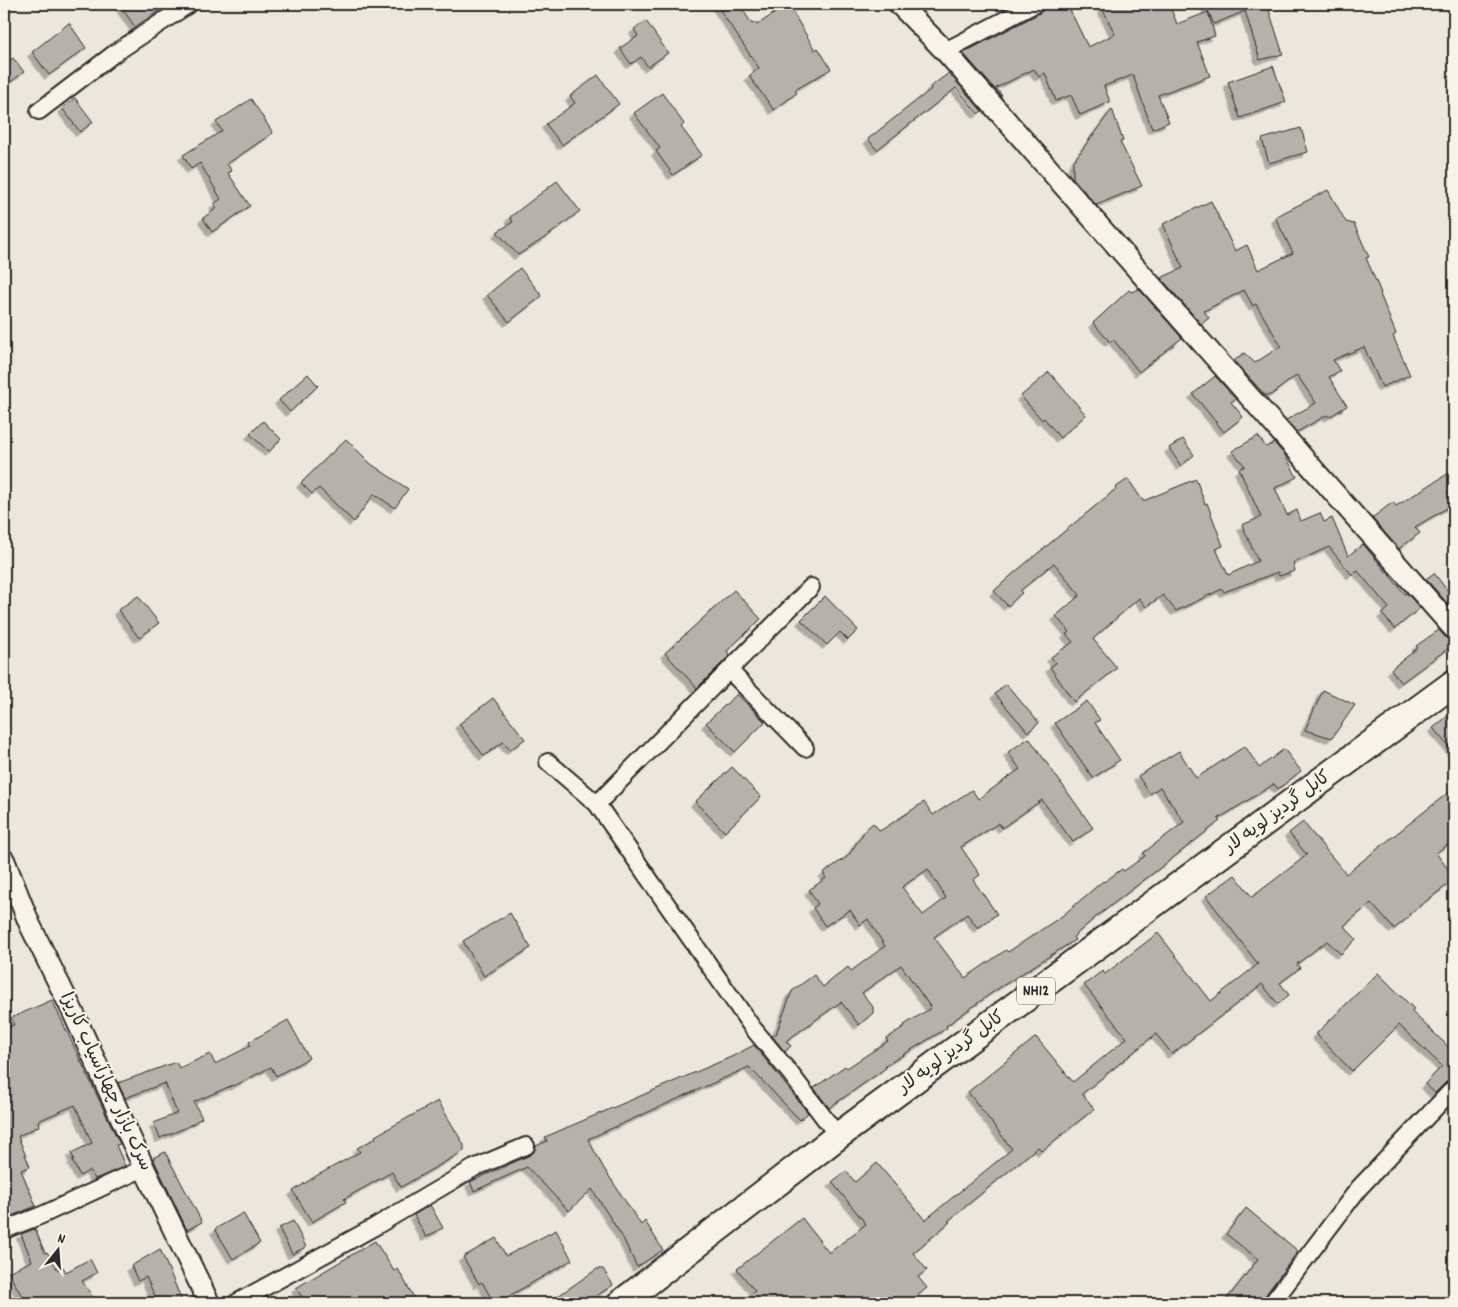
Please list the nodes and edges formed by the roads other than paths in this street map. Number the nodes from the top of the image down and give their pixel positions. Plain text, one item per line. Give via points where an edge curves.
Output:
1 (189, 4) edge
2 (900, 4) edge
3 (1035, 4) edge
4 (945, 51) junction
5 (39, 110) dead end
6 (811, 587) dead end
7 (1454, 629) edge
8 (729, 670) junction
9 (1454, 682) edge
10 (805, 748) dead end
11 (548, 762) dead end
12 (597, 804) junction
13 (4, 860) edge
14 (1454, 1088) edge
15 (838, 1136) junction
16 (526, 1146) dead end
17 (144, 1168) junction
18 (4, 1230) edge
19 (209, 1303) edge
20 (236, 1303) edge
21 (621, 1303) edge
22 (1272, 1303) edge

1 - 5 street via 115,53
2 - 4 street
3 - 4 street
4 - 7 street
6 - 8 street
8 - 10 street
8 - 12 street
9 - 15 highway, کابل گردیز لویه لار / NH12
11 - 12 street
12 - 15 street via 752,1027
13 - 17 street, سرک بازار چهارآسیاب کاریزا via 30,925
14 - 22 street via 1359,1188
15 - 21 highway, کابل گردیز لویه لار / NH12
16 - 20 street via 474,1168
17 - 18 street
17 - 19 street, سرک بازار چهارآسیاب کاریزا

